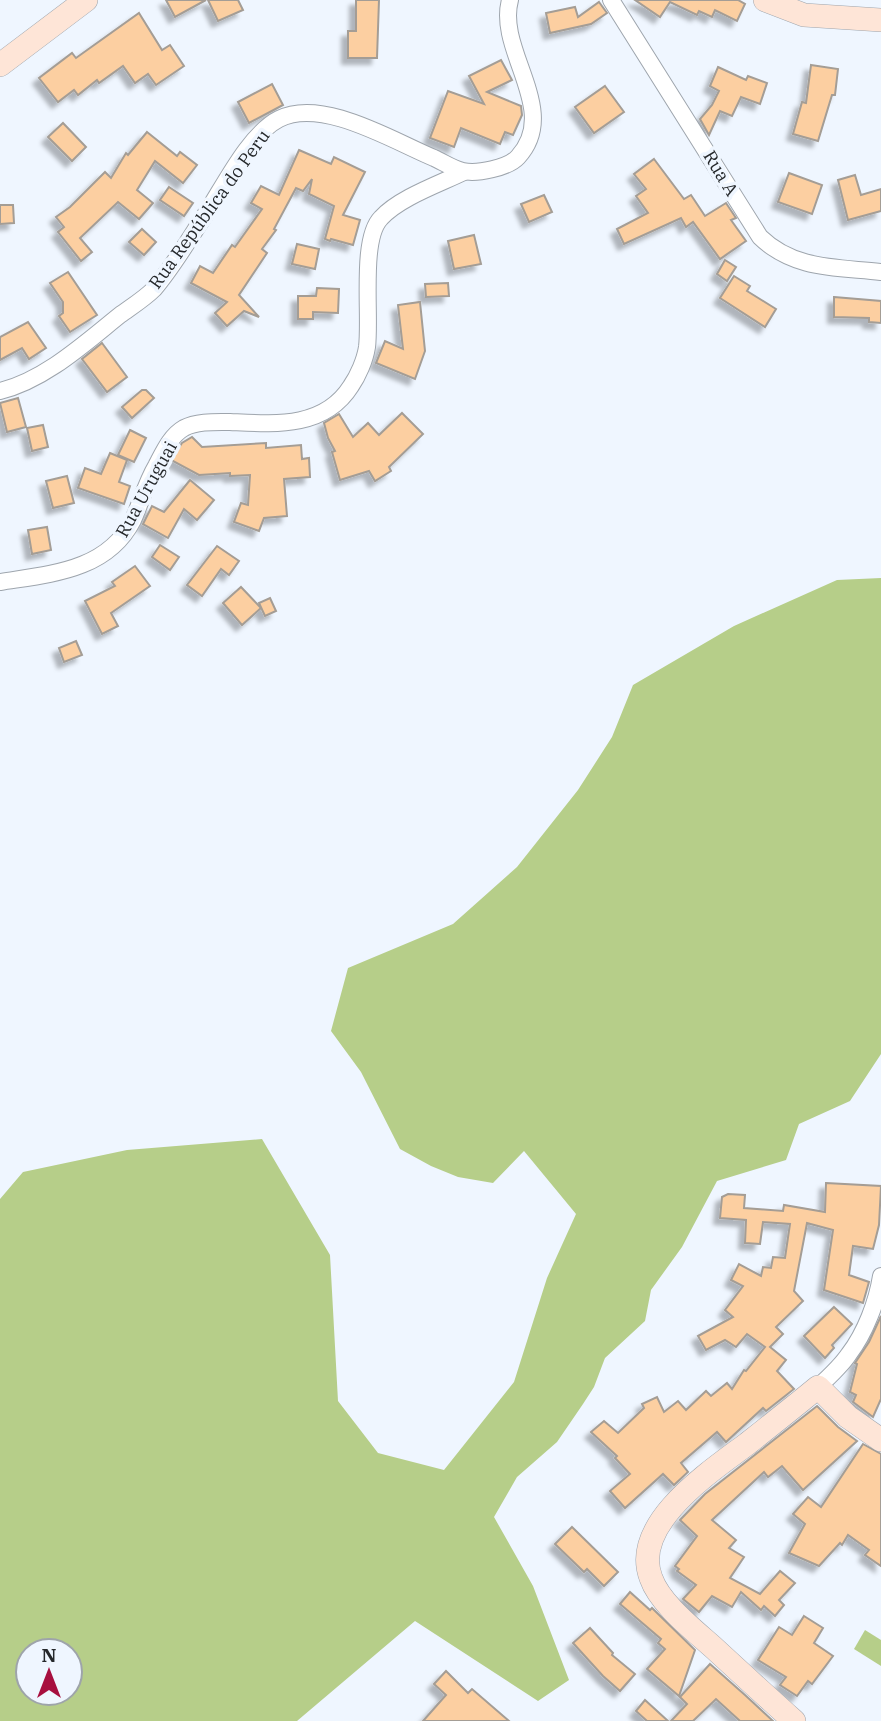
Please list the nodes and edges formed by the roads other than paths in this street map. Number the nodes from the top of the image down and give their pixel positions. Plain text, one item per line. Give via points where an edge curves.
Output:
1 (86, 0) edge
2 (510, 0) edge
3 (611, 0) edge
4 (765, 0) edge
5 (881, 20) edge
6 (0, 65) edge
7 (464, 172) junction
8 (881, 272) edge
9 (0, 391) edge
10 (0, 582) edge
11 (881, 1276) edge
12 (818, 1387) junction
13 (881, 1440) edge
14 (794, 1721) edge

1 - 6 street
2 - 7 street via 508,30 533,107 529,136 509,164
3 - 8 street, Rua A via 760,237 789,259
4 - 5 street via 804,15
7 - 9 street, Rua República do Peru via 336,116 312,111 280,118 245,154 153,289 50,368
7 - 10 street, Rua Uruguai via 379,219 368,250 367,349 350,388 333,404 297,422 198,423 184,428 150,475 119,541 76,568
11 - 12 street via 863,1332
12 - 13 street via 848,1417
12 - 14 street via 682,1495 658,1528 646,1563 661,1597

